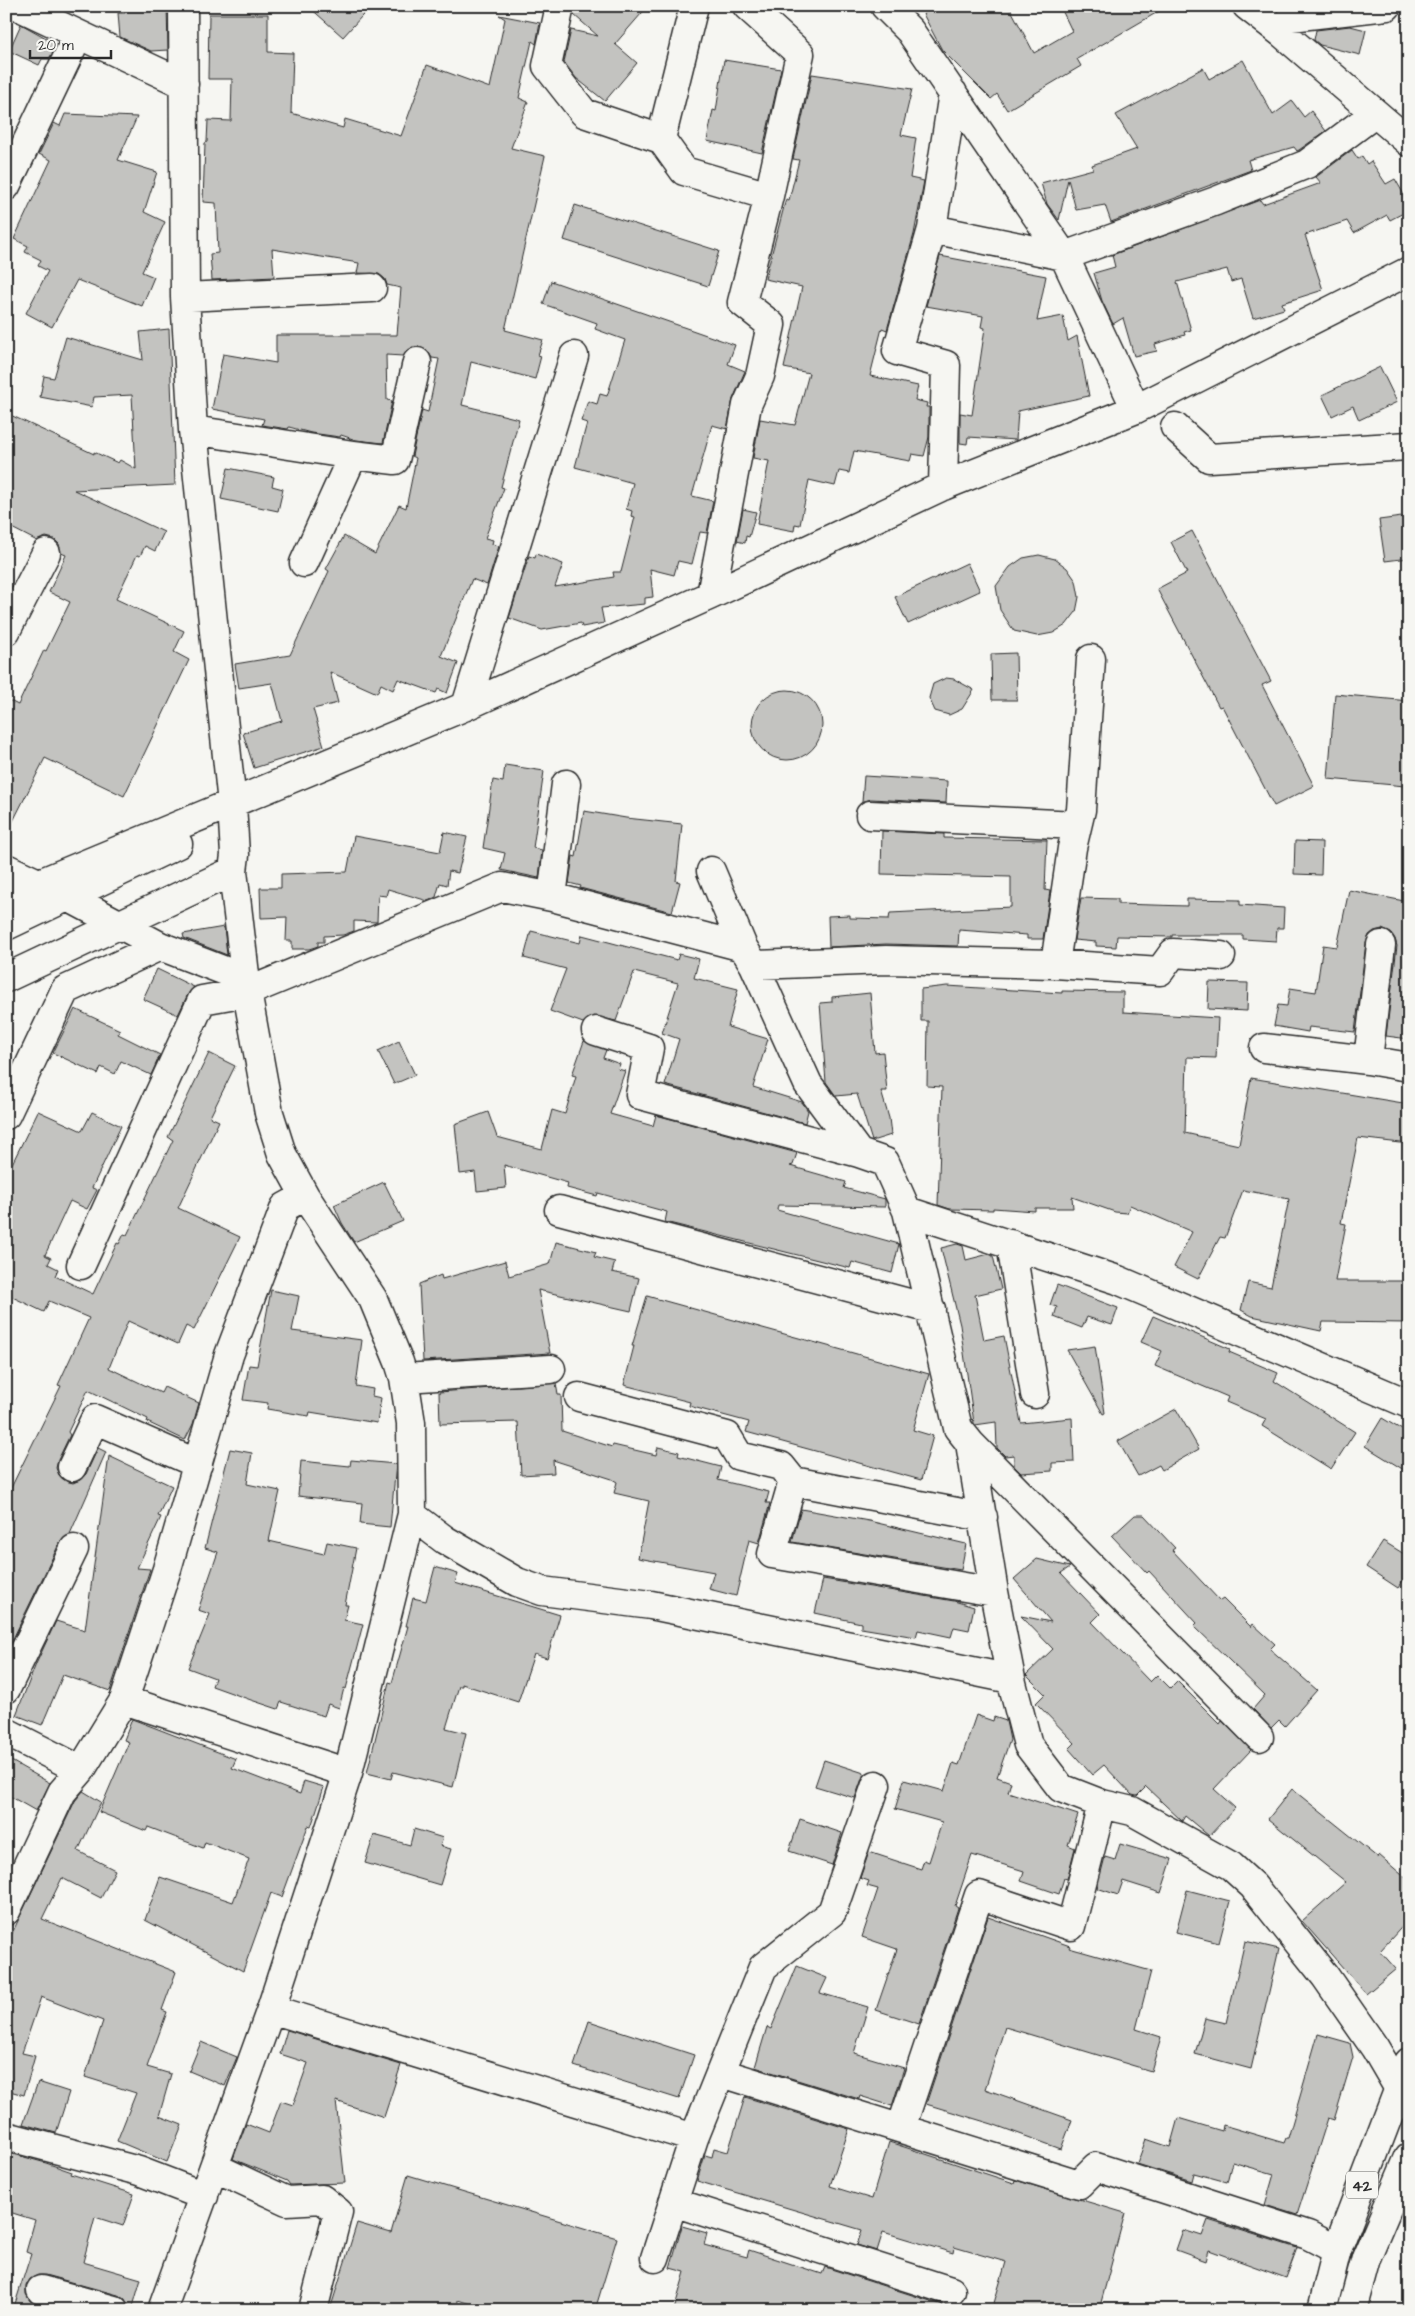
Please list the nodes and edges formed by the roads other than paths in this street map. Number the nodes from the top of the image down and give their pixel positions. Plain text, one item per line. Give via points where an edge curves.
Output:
1 (18, 6) edge
2 (183, 6) edge
3 (560, 6) edge
4 (694, 6) edge
5 (747, 6) edge
6 (885, 6) edge
7 (1247, 6) edge
8 (1387, 6) edge
9 (1289, 19) edge
10 (78, 35) junction
11 (184, 84) junction
12 (953, 93) junction
13 (1374, 114) junction
14 (661, 139) junction
15 (1409, 142) edge
16 (6, 186) edge
17 (768, 196) junction
18 (932, 229) junction
19 (1064, 256) junction
20 (1409, 271) edge
21 (372, 288) dead end
22 (185, 298) junction
23 (574, 356) dead end
24 (417, 362) dead end
25 (1136, 409) junction
26 (1175, 427) dead end
27 (193, 430) junction
28 (1409, 446) edge
29 (353, 456) junction
30 (943, 486) junction
31 (46, 553) dead end
32 (304, 563) dead end
33 (711, 595) junction
34 (6, 632) edge
35 (1091, 659) dead end
36 (466, 706) junction
37 (566, 784) dead end
38 (232, 811) junction
39 (870, 815) dead end
40 (1077, 825) junction
41 (6, 868) edge
42 (233, 871) junction
43 (710, 871) dead end
44 (36, 884) junction
45 (6, 897) edge
46 (68, 897) junction
47 (552, 897) junction
48 (120, 925) junction
49 (6, 926) edge
50 (1381, 945) dead end
51 (160, 946) junction
52 (748, 956) junction
53 (1221, 956) dead end
54 (1056, 964) junction
55 (6, 978) edge
56 (247, 985) junction
57 (596, 1031) dead end
58 (1264, 1048) dead end
59 (1368, 1060) junction
60 (1409, 1068) edge
61 (6, 1115) edge
62 (859, 1153) junction
63 (305, 1196) junction
64 (559, 1210) dead end
65 (907, 1211) junction
66 (1012, 1244) junction
67 (81, 1265) dead end
68 (930, 1309) junction
69 (551, 1369) dead end
70 (404, 1378) junction
71 (1035, 1394) dead end
72 (579, 1397) dead end
73 (1409, 1404) edge
74 (970, 1443) junction
75 (198, 1464) junction
76 (72, 1467) dead end
77 (793, 1481) junction
78 (412, 1515) junction
79 (983, 1517) junction
80 (74, 1549) dead end
81 (994, 1592) junction
82 (1011, 1679) junction
83 (6, 1689) edge
84 (124, 1700) junction
85 (6, 1732) edge
86 (1259, 1737) dead end
87 (81, 1770) junction
88 (348, 1773) junction
89 (876, 1785) dead end
90 (1102, 1804) junction
91 (6, 1911) edge
92 (271, 2009) junction
93 (1409, 2062) edge
94 (722, 2072) junction
95 (1404, 2098) edge
96 (900, 2128) junction
97 (6, 2136) edge
98 (694, 2138) junction
99 (1409, 2156) edge
100 (214, 2167) junction
101 (204, 2196) junction
102 (673, 2202) junction
103 (1337, 2250) junction
104 (655, 2258) dead end
105 (41, 2290) dead end
106 (951, 2291) dead end
107 (114, 2310) edge
108 (162, 2310) edge
109 (313, 2310) edge
110 (1322, 2310) edge
111 (1352, 2310) edge

1 - 10 street
2 - 11 street
3 - 14 street via 547,66 584,113
4 - 14 street
5 - 17 street via 800,54
6 - 12 street via 910,30
7 - 9 street
8 - 9 street
9 - 13 street
10 - 11 street
10 - 16 street
11 - 22 street
12 - 18 street
12 - 19 street
13 - 15 street
13 - 19 street via 1307,164
14 - 17 street via 684,171
17 - 33 street via 742,302 771,325 760,376 747,405
18 - 19 street
18 - 30 street via 897,351 946,365
19 - 25 street
20 - 25 street
21 - 22 street
22 - 27 street
23 - 36 street
24 - 29 street via 395,460
25 - 30 street
26 - 28 street via 1209,458
27 - 29 street
27 - 38 street
29 - 32 street
30 - 33 street
31 - 34 street
33 - 36 street
35 - 40 street via 1081,810
36 - 38 street
37 - 47 street
38 - 42 street
38 - 44 street
38 - 46 street
39 - 40 street
40 - 54 street
41 - 44 street
42 - 48 street
42 - 56 street
43 - 52 street
44 - 45 street
44 - 46 street
46 - 48 street
46 - 49 street
47 - 52 street
47 - 56 street via 502,887
48 - 51 street
48 - 55 street
50 - 59 street
51 - 56 street
51 - 61 street via 65,990
52 - 54 street
52 - 62 street via 808,1084
53 - 54 street via 1173,953 1160,971
56 - 63 street via 269,1113 282,1154
56 - 67 street via 202,1000
57 - 62 street via 648,1048 640,1095
58 - 59 street
59 - 60 street
62 - 65 street via 885,1162
63 - 70 street via 373,1299
63 - 75 street via 285,1208 229,1355
64 - 68 street
65 - 66 street
65 - 68 street
66 - 71 street
66 - 73 street via 1118,1280
68 - 74 street via 958,1428
69 - 70 street
70 - 78 street via 411,1423
72 - 77 street via 727,1436 739,1456 781,1466
74 - 79 street
74 - 86 street
75 - 76 street via 95,1419
75 - 84 street
77 - 79 street
77 - 81 street via 772,1554
78 - 82 street via 453,1545 517,1582 542,1591 651,1605
78 - 88 street
79 - 81 street
80 - 83 street
81 - 82 street
82 - 90 street via 1028,1745 1061,1788
84 - 87 street
84 - 88 street
85 - 87 street
87 - 91 street via 62,1792
88 - 92 street
89 - 94 street via 832,1912 763,1967
90 - 95 street via 1132,1811 1231,1866 1253,1886 1325,1976 1375,2048
90 - 96 street via 1071,1926 979,1895
92 - 98 street
92 - 100 street
93 - 95 street, 42
94 - 96 street
94 - 98 street
95 - 103 street, 42
96 - 103 street via 1079,2184 1096,2168 1308,2235
97 - 101 street via 139,2171
98 - 102 street
99 - 111 street, 42 via 1366,2258
100 - 101 street
100 - 109 street via 287,2201 322,2199 338,2212
101 - 108 street
102 - 104 street
102 - 106 street
103 - 110 street, 42
105 - 107 street

